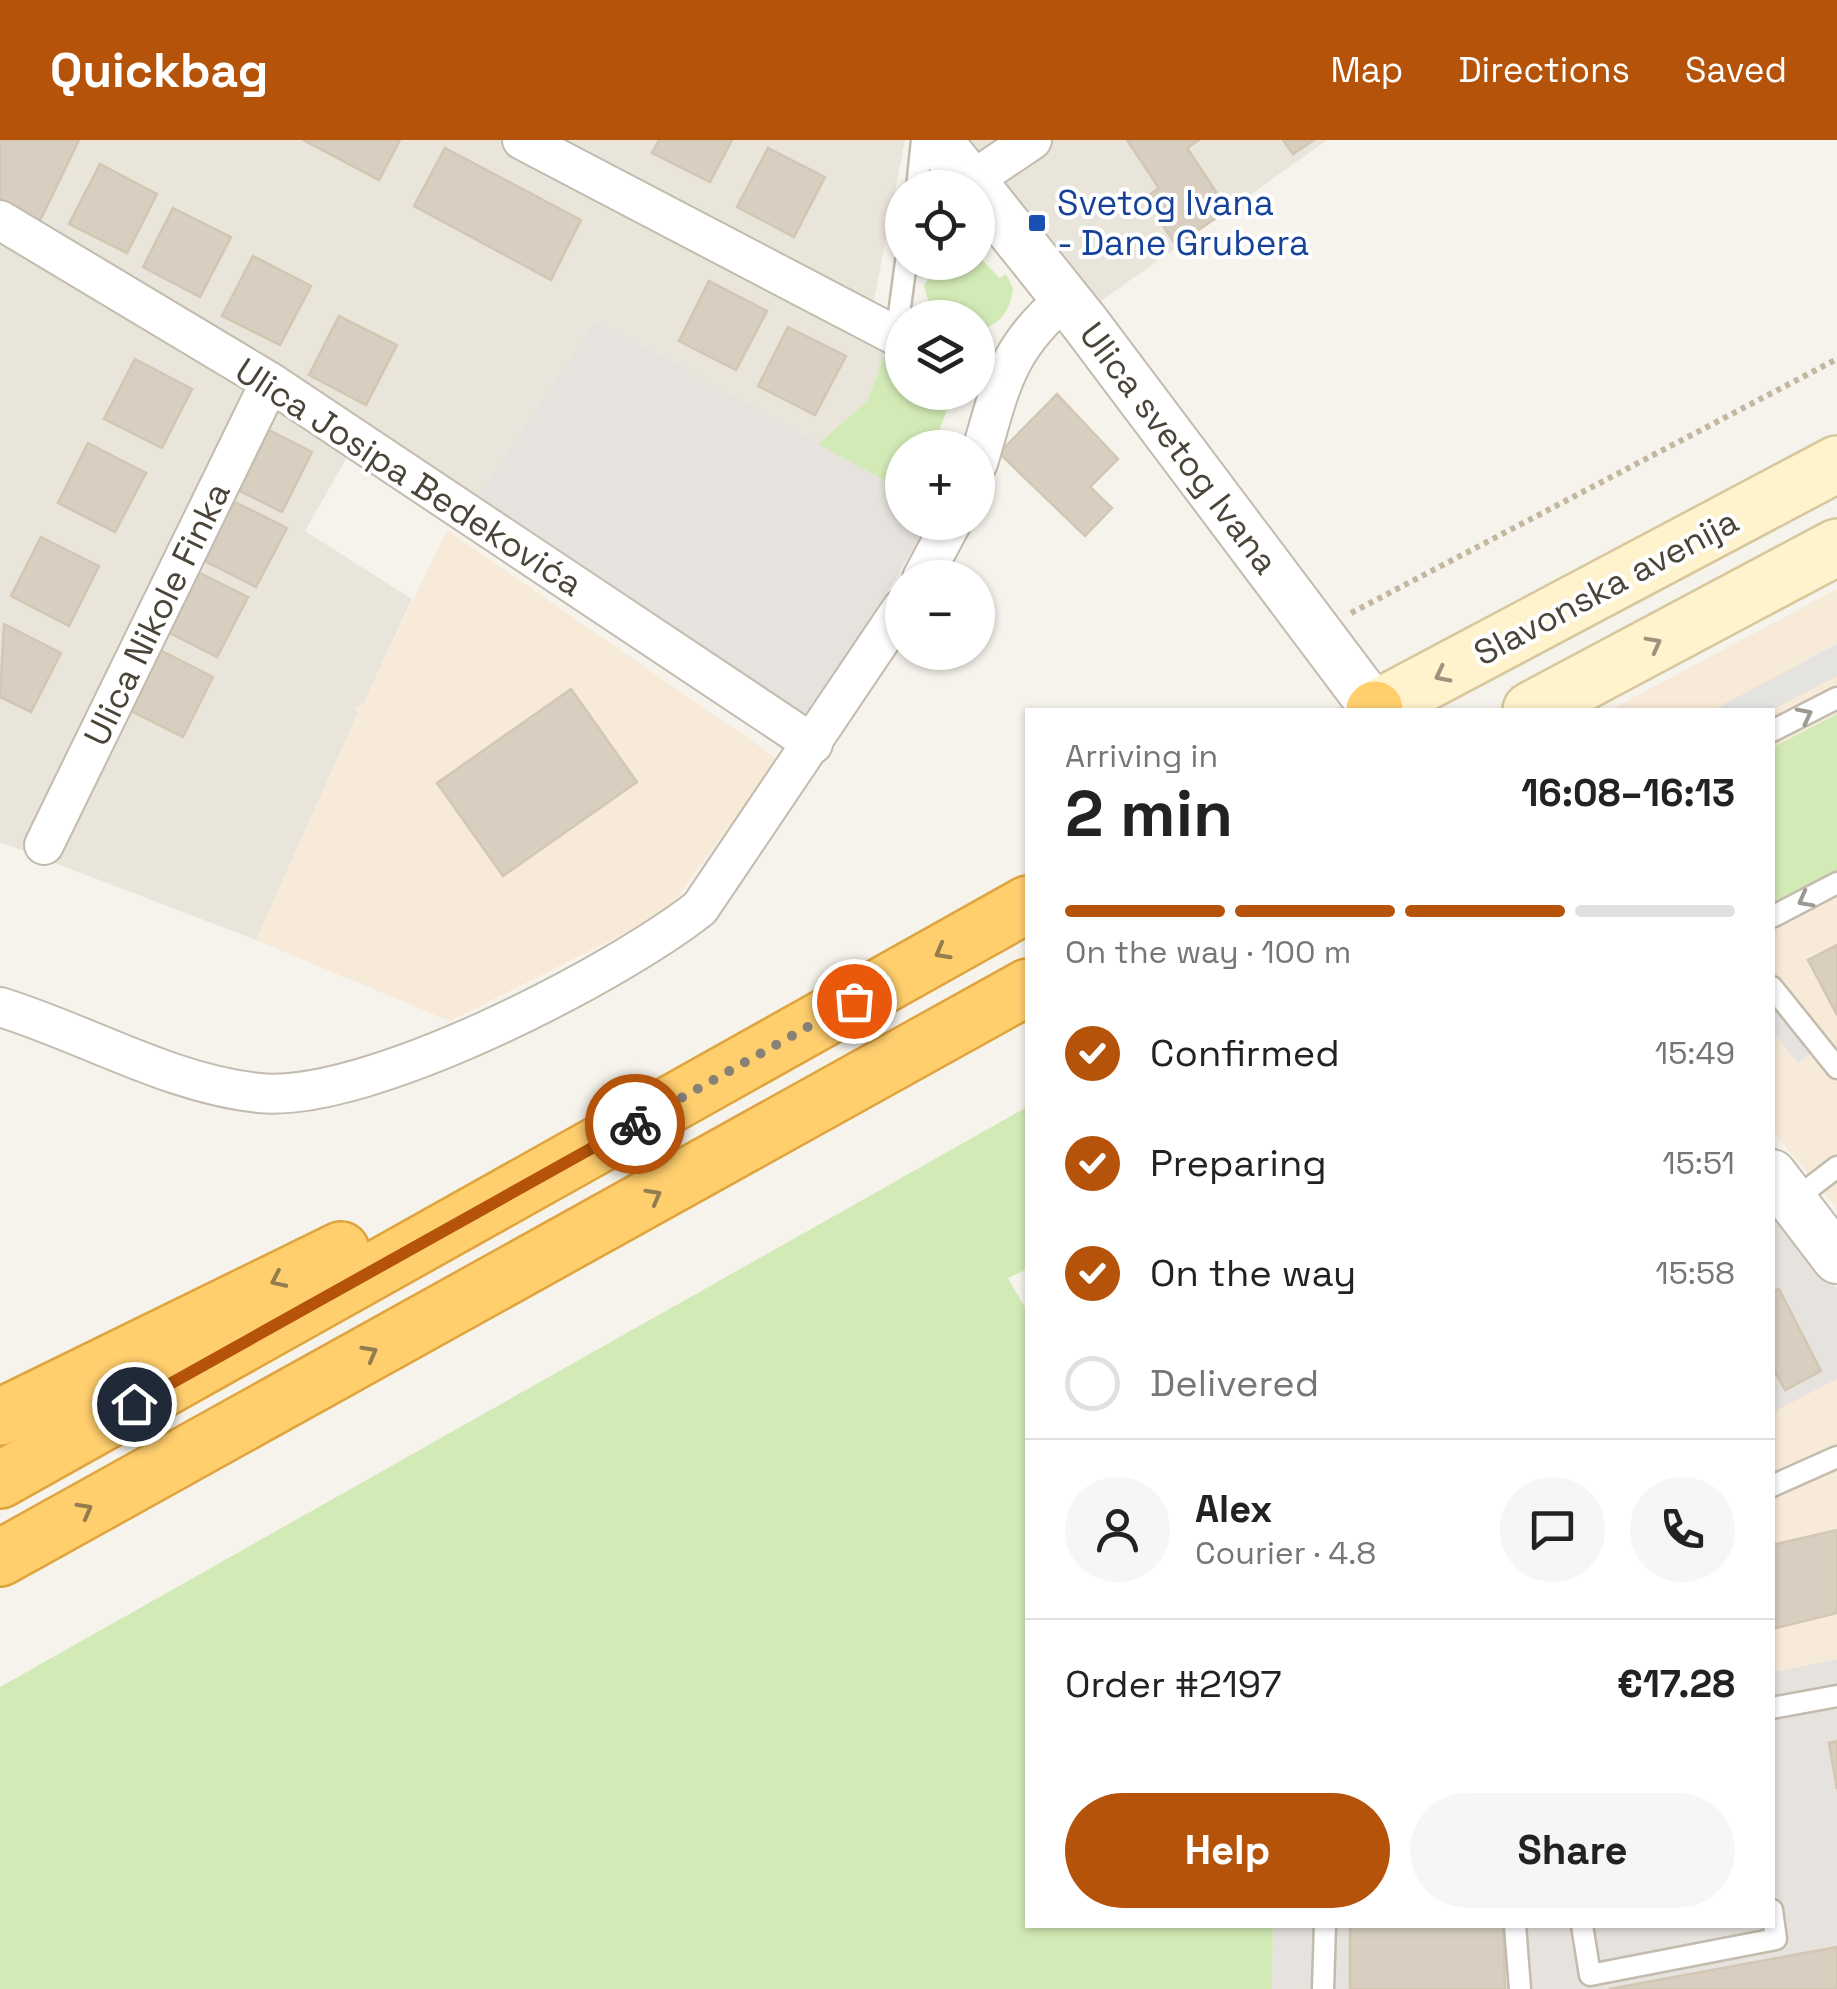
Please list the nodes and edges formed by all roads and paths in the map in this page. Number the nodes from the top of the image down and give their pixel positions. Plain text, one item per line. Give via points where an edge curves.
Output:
1 (522, 140) edge
2 (922, 140) edge
3 (937, 140) edge
4 (1032, 140) edge
5 (919, 170) edge
6 (962, 170) edge
7 (995, 170) edge
8 (0, 220) edge
9 (995, 220) edge
10 (1065, 299) junction
11 (885, 331) edge
12 (1837, 359) edge
13 (995, 370) edge
14 (270, 382) junction
15 (1837, 464) edge
16 (1837, 546) edge
17 (1345, 616) dead end
18 (885, 634) edge
19 (1837, 698) edge
20 (1552, 703) edge
21 (1373, 708) edge
22 (1379, 708) edge
23 (1775, 729) edge
24 (812, 744) junction
25 (44, 845) dead end
26 (1837, 883) edge
27 (1025, 906) edge
28 (1775, 915) edge
29 (1025, 989) edge
30 (1775, 991) edge
31 (0, 1007) edge
32 (1837, 1068) edge
33 (1837, 1167) edge
34 (1778, 1182) edge
35 (437, 1234) junction
36 (1837, 1259) edge
37 (0, 1417) edge
38 (1837, 1457) edge
39 (0, 1480) edge
40 (1775, 1485) edge
41 (0, 1558) edge
42 (1837, 1696) edge
43 (1775, 1707) edge
44 (1325, 1928) edge
45 (1515, 1928) edge
46 (1582, 1928) edge
47 (1774, 1928) edge
48 (1323, 1989) edge
49 (1520, 1989) edge

1 - 11 street
2 - 5 lane
3 - 6 street, Ulica svetog Ivana
4 - 7 street
8 - 14 street, Ulica Josipa Bedekovića
9 - 10 street, Ulica svetog Ivana
10 - 13 street
10 - 21 street, Ulica svetog Ivana
12 - 17 path
14 - 24 street, Ulica Josipa Bedekovića
14 - 25 street, Ulica Nikole Finka
15 -> 22 main road, Slavonska avenija
20 -> 16 main road, Slavonska avenija
18 - 24 street
23 -> 19 lane
24 - 31 street via 700,908 660,940 456,1043 381,1073 293,1094 256,1093 174,1071
26 -> 28 lane
27 -> 35 highway
41 -> 29 highway
30 - 32 lane
33 - 34 lane
34 - 36 street
35 -> 37 highway via 353,1244
35 - 39 highway
38 - 40 lane
42 - 43 lane
44 - 48 lane
45 - 49 lane
46 - 47 lane via 1590,1975 1776,1939

